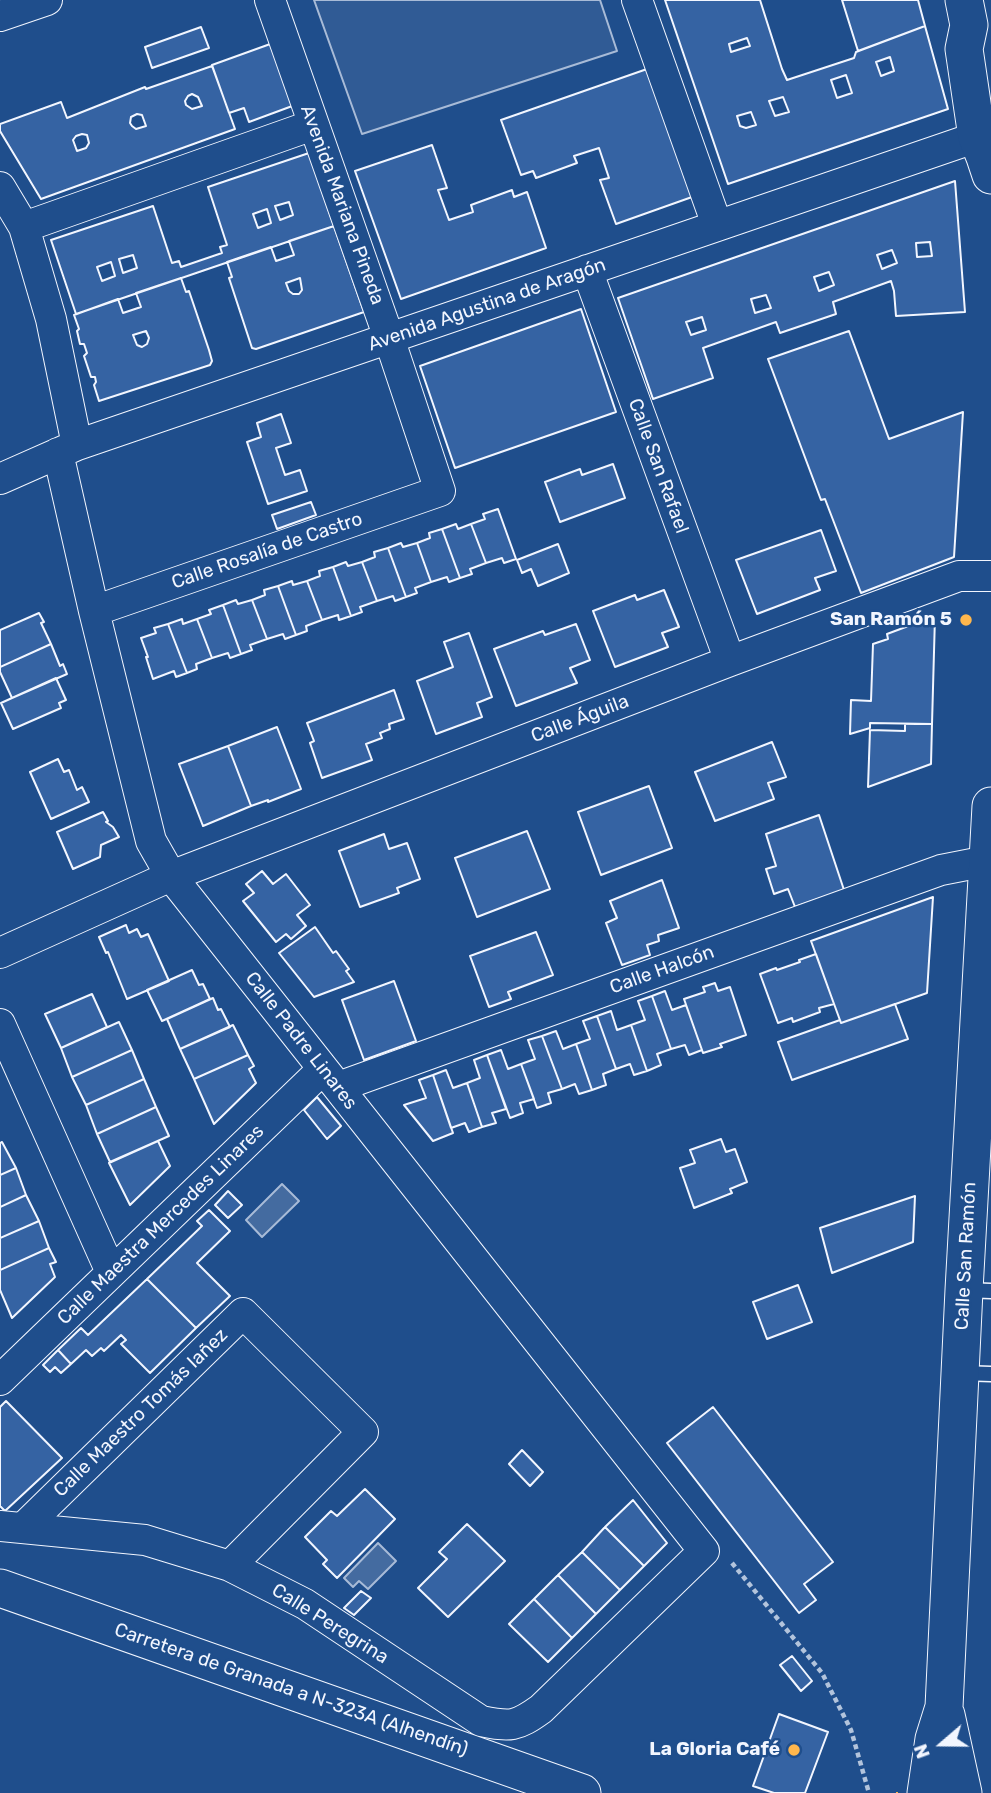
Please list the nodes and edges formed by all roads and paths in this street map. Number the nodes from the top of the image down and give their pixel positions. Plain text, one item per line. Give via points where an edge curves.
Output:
1 (47, 0) edge
2 (270, 0) edge
3 (637, 0) edge
4 (975, 12) edge
5 (0, 16) edge
6 (313, 125) junction
7 (986, 157) edge
8 (0, 187) edge
9 (717, 225) junction
10 (24, 227) junction
11 (587, 270) junction
12 (389, 338) junction
13 (67, 449) junction
14 (0, 479) edge
15 (440, 491) joint
16 (991, 576) edge
17 (94, 611) junction
18 (730, 661) junction
19 (991, 806) edge
20 (171, 876) junction
21 (988, 882) edge
22 (0, 953) edge
23 (986, 991) edge
24 (0, 1024) edge
25 (330, 1078) junction
26 (111, 1272) junction
27 (978, 1290) edge
28 (976, 1373) edge
29 (0, 1380) edge
30 (12, 1527) edge
31 (704, 1551) junction
32 (230, 1566) junction
33 (0, 1588) edge
34 (944, 1707) junction
35 (582, 1793) edge
36 (869, 1793) edge
37 (926, 1793) edge
38 (963, 1793) edge

1 - 5 street
2 - 6 street, Avenida Mariana Pineda
3 - 9 street
4 - 7 street via 964,49
6 - 10 street
6 - 12 street, Avenida Mariana Pineda
7 - 9 street, Avenida Agustina de Aragón
8 - 10 street, Calle Padre Linares
9 - 11 street, Avenida Agustina de Aragón
10 - 13 street, Calle Padre Linares via 51,319
11 - 12 street, Avenida Agustina de Aragón
11 - 18 street, Calle San Rafael
12 - 13 street, Avenida Agustina de Aragón
12 - 15 street, Avenida Mariana Pineda
13 - 14 street, Avenida Agustina de Aragón
13 - 17 street, Calle Padre Linares
15 - 17 street, Calle Rosalía de Castro
16 - 18 street, Calle Águila via 958,576
17 - 20 street, Calle Padre Linares via 151,841
18 - 20 street, Calle Águila
19 - 21 street, Calle San Ramón
20 - 22 street, Calle Águila
20 - 25 street, Calle Padre Linares
21 - 23 street, Calle San Ramón
21 - 25 street, Calle Halcón via 941,870
23 - 27 street, Calle San Ramón
24 - 26 street
25 - 26 street, Calle Maestra Mercedes Linares
25 - 31 street, Calle Padre Linares
26 - 29 street, Calle Maestra Mercedes Linares
27 - 28 street, Calle San Ramón
28 - 34 street, Calle San Ramón
30 - 32 street, Calle Peregrina via 145,1540
30 - 32 street, Calle Maestro Tomás Iañez via 243,1313 363,1432
31 - 32 street, Calle Peregrina via 541,1709 525,1721 505,1726 481,1721 305,1604
31 - 36 path via 726,1556 822,1673 850,1730
33 - 35 street, Carretera de Granada a N-323A (Alhendín)
34 - 37 street, Calle San Ramón
34 - 38 street, Calle San Ramón

